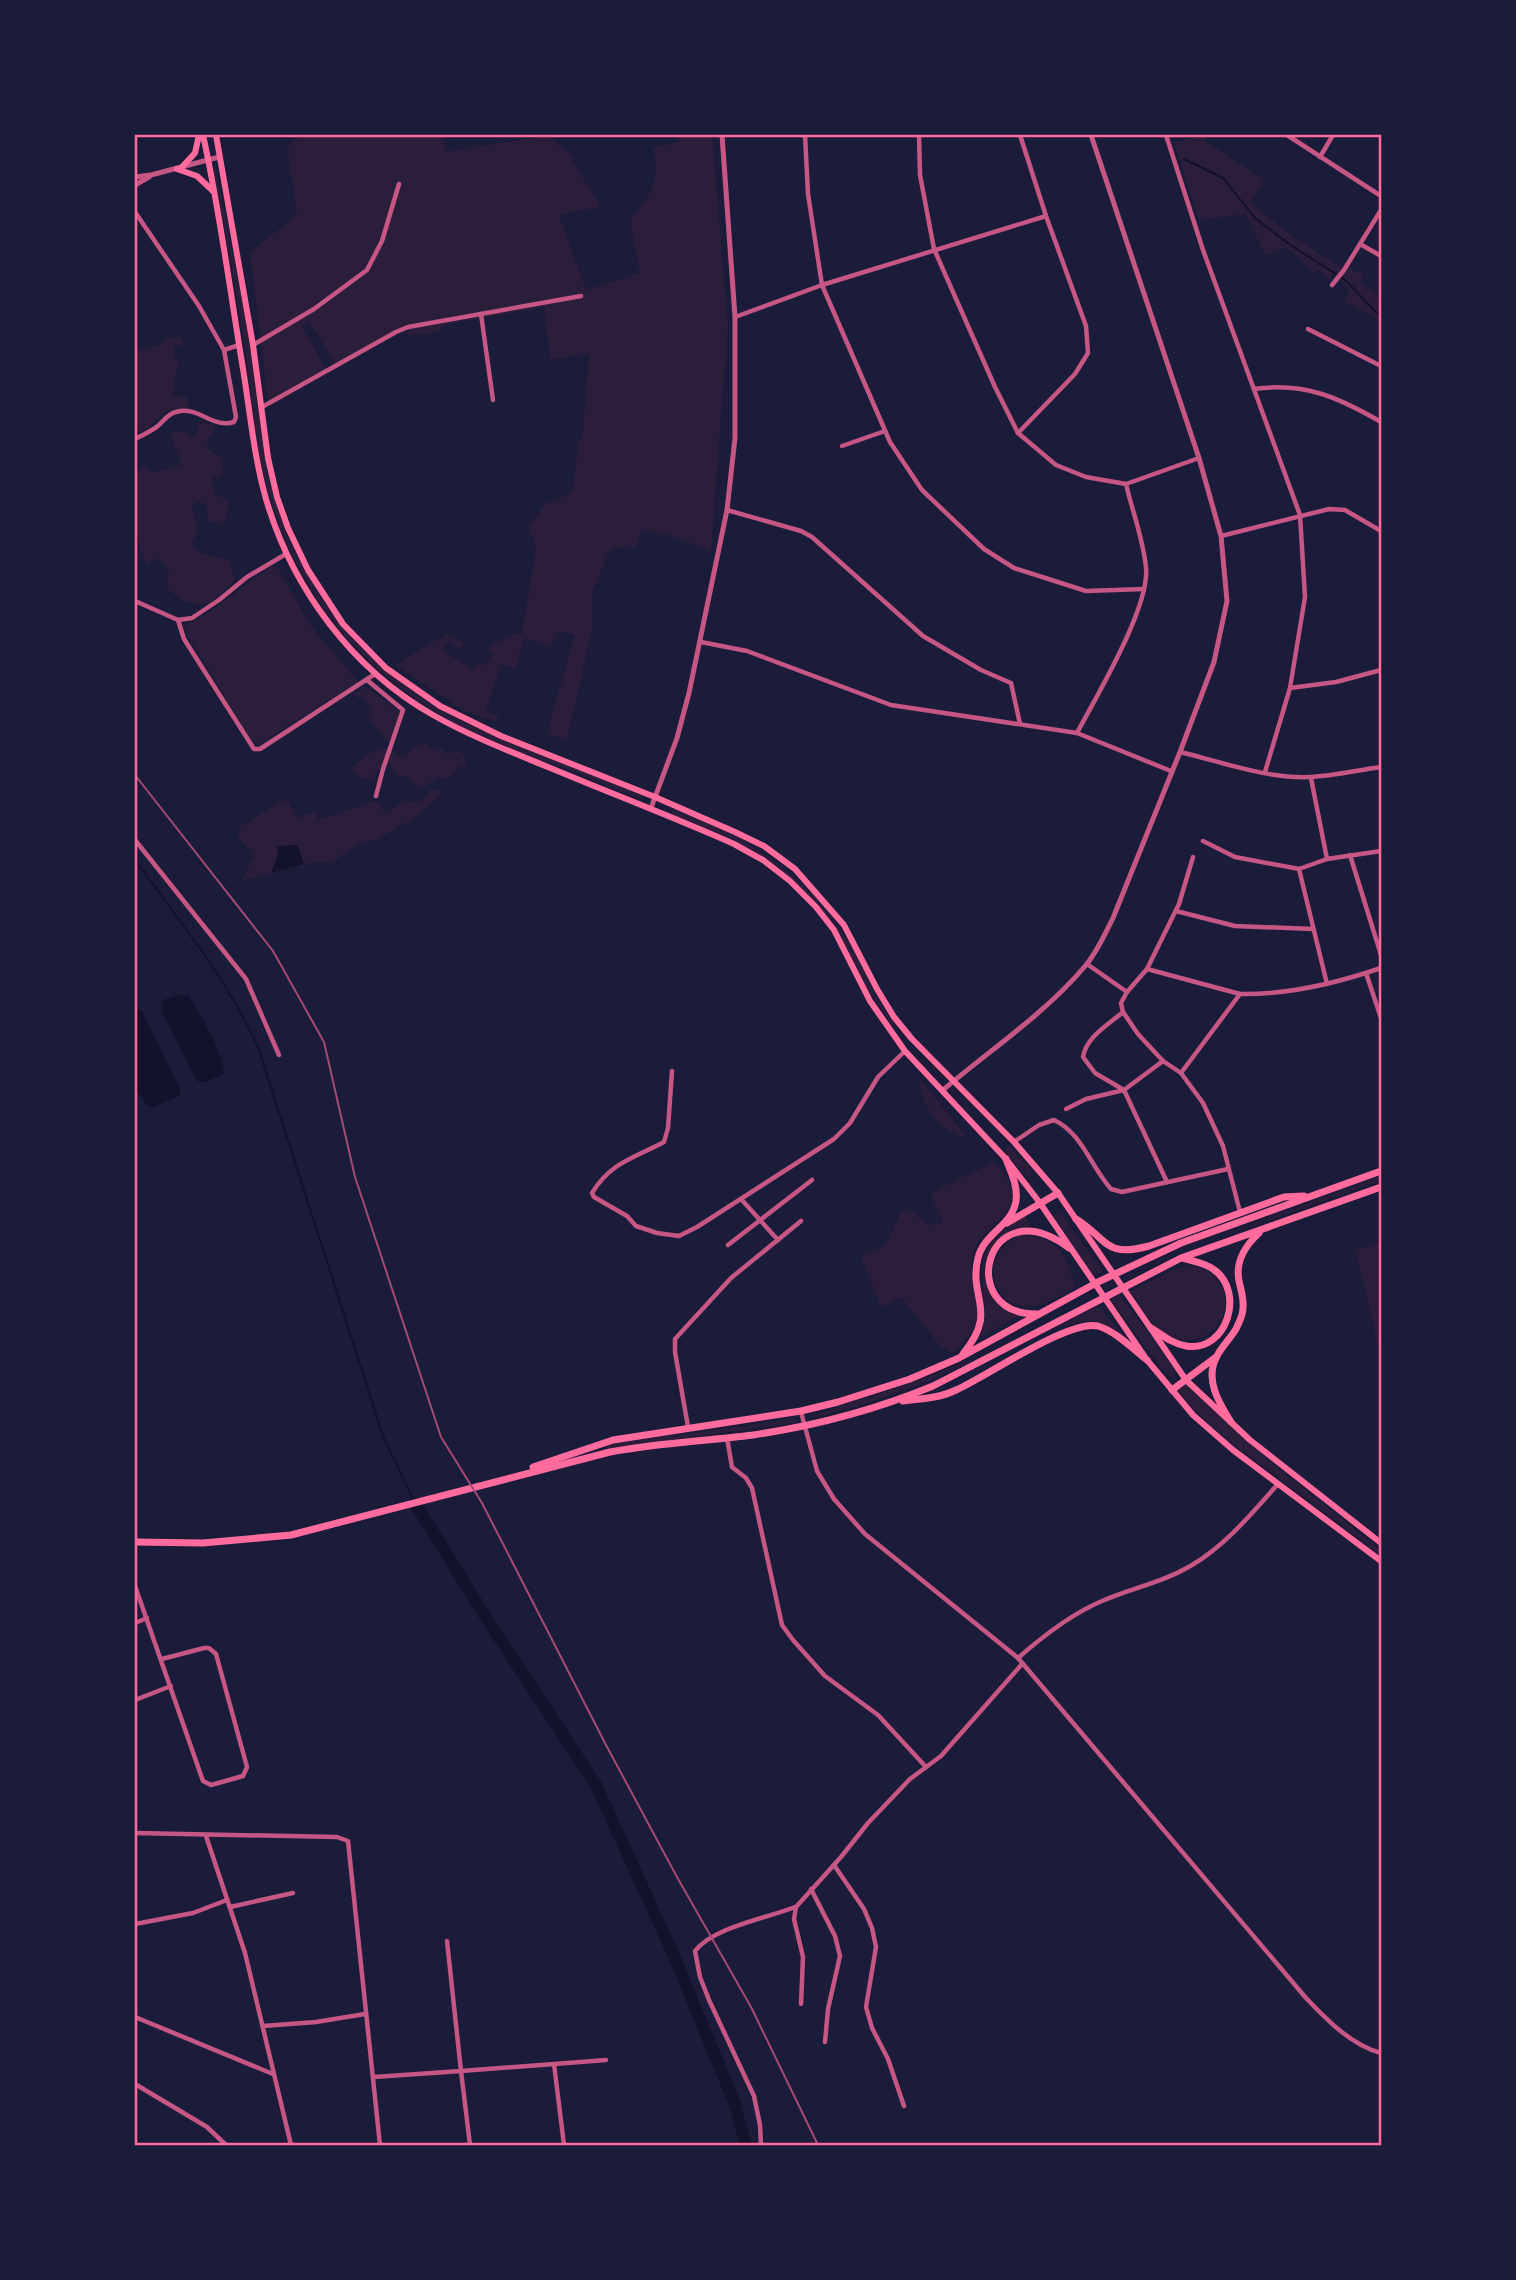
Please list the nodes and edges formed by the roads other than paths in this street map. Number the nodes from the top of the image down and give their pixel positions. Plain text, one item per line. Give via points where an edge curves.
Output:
1 (201, 135) edge
2 (216, 135) edge
3 (722, 135) edge
4 (805, 135) edge
5 (919, 135) edge
6 (1020, 135) edge
7 (1091, 135) edge
8 (1166, 135) edge
9 (1287, 135) edge
10 (1333, 135) edge
11 (219, 157) junction
12 (1320, 157) junction
13 (208, 159) junction
14 (179, 168) junction
15 (151, 175) junction
16 (135, 177) edge
17 (399, 184) dead end
18 (135, 185) edge
19 (216, 195) junction
20 (1381, 195) edge
21 (1381, 210) edge
22 (135, 214) edge
23 (1046, 216) junction
24 (1360, 244) junction
25 (934, 249) junction
26 (1381, 256) edge
27 (822, 285) junction
28 (1332, 285) dead end
29 (581, 296) dead end
30 (481, 314) junction
31 (735, 317) junction
32 (1308, 328) dead end
33 (239, 345) junction
34 (253, 345) junction
35 (224, 350) junction
36 (1381, 366) edge
37 (1254, 388) junction
38 (493, 400) dead end
39 (261, 408) junction
40 (1381, 422) edge
41 (885, 431) junction
42 (1018, 433) junction
43 (135, 439) edge
44 (842, 446) dead end
45 (1199, 458) junction
46 (1126, 484) junction
47 (727, 510) junction
48 (1300, 515) junction
49 (1381, 531) edge
50 (1220, 536) junction
51 (286, 554) junction
52 (1144, 589) junction
53 (135, 601) edge
54 (178, 620) junction
55 (701, 642) junction
56 (1381, 670) edge
57 (375, 674) junction
58 (367, 680) junction
59 (1290, 688) junction
60 (1020, 724) junction
61 (1077, 733) junction
62 (1180, 752) junction
63 (1381, 766) edge
64 (1171, 771) junction
65 (1265, 772) junction
66 (1311, 778) junction
67 (376, 796) dead end
68 (655, 797) junction
69 (651, 808) junction
70 (135, 840) edge
71 (1203, 841) dead end
72 (1381, 851) edge
73 (1350, 855) junction
74 (1193, 857) dead end
75 (1327, 859) junction
76 (1299, 869) junction
77 (1176, 911) junction
78 (1313, 929) junction
79 (1381, 955) edge
80 (1087, 964) junction
81 (1381, 968) edge
82 (1147, 969) junction
83 (1366, 973) junction
84 (1327, 984) junction
85 (1127, 992) junction
86 (1240, 994) junction
87 (1379, 1003) edge
88 (1123, 1012) junction
89 (1381, 1018) edge
90 (905, 1051) junction
91 (279, 1055) dead end
92 (1163, 1061) junction
93 (672, 1071) dead end
94 (1181, 1073) junction
95 (954, 1081) junction
96 (943, 1090) junction
97 (1124, 1090) junction
98 (1066, 1109) dead end
99 (1014, 1142) junction
100 (1006, 1159) junction
101 (1228, 1169) junction
102 (1381, 1171) edge
103 (812, 1180) dead end
104 (1167, 1182) junction
105 (1381, 1187) edge
106 (1058, 1194) junction
107 (1312, 1195) junction
108 (741, 1199) junction
109 (1040, 1203) junction
110 (1240, 1212) junction
111 (1076, 1219) junction
112 (759, 1220) junction
113 (801, 1221) dead end
114 (1006, 1224) junction
115 (1262, 1230) junction
116 (778, 1241) junction
117 (728, 1245) dead end
118 (1069, 1248) junction
119 (1181, 1258) junction
120 (1045, 1312) junction
121 (1152, 1328) junction
122 (1216, 1356) junction
123 (959, 1358) junction
124 (1147, 1360) junction
125 (1186, 1380) junction
126 (1171, 1390) junction
127 (892, 1403) junction
128 (801, 1410) junction
129 (1231, 1422) junction
130 (804, 1426) junction
131 (688, 1427) junction
132 (727, 1437) junction
133 (604, 1442) junction
134 (606, 1453) junction
135 (503, 1479) junction
136 (1278, 1484) junction
137 (135, 1542) edge
138 (1381, 1543) edge
139 (1381, 1561) edge
140 (135, 1586) edge
141 (147, 1618) junction
142 (135, 1623) edge
143 (1018, 1658) junction
144 (162, 1659) junction
145 (1022, 1664) junction
146 (171, 1686) junction
147 (135, 1700) edge
148 (926, 1767) junction
149 (135, 1833) edge
150 (206, 1836) junction
151 (834, 1865) junction
152 (811, 1889) junction
153 (293, 1892) dead end
154 (228, 1900) junction
155 (230, 1907) junction
156 (796, 1907) junction
157 (135, 1924) edge
158 (447, 1941) dead end
159 (801, 2004) dead end
160 (365, 2014) junction
161 (135, 2017) edge
162 (263, 2026) junction
163 (825, 2042) dead end
164 (1381, 2053) edge
165 (606, 2060) dead end
166 (554, 2064) junction
167 (461, 2071) junction
168 (273, 2074) junction
169 (374, 2077) junction
170 (135, 2084) edge
171 (904, 2106) dead end
172 (226, 2145) edge
173 (291, 2145) edge
174 (380, 2145) edge
175 (470, 2145) edge
176 (564, 2145) edge
177 (761, 2145) edge

1 - 13 main road
1 - 14 main road via 195,153
2 - 11 main road
3 - 31 street
4 - 27 street via 808,194
5 - 25 street via 920,175
6 - 23 street
7 - 45 street
8 - 37 street
9 - 12 street
10 - 12 street
11 - 13 street
11 - 34 main road
12 - 20 street
13 - 14 street
13 - 19 main road
14 - 15 street
14 - 19 main road via 202,179
15 - 16 street
15 - 18 street
17 - 34 street via 382,242 367,270
19 - 33 main road
21 - 24 street
22 - 35 street
23 - 25 street
23 - 42 street via 1086,326 1088,353 1075,374
24 - 26 street
24 - 28 street
25 - 27 street
25 - 42 street
27 - 31 street
27 - 41 street
29 - 30 street
30 - 38 street
30 - 39 street via 396,332
31 - 47 street via 735,439
32 - 36 street
33 - 35 street
33 - 51 main road via 263,486
34 - 39 main road
35 - 43 street via 234,422 222,424 185,410 174,412
37 - 40 street via 1286,385 1314,392 1345,401
37 - 48 street
39 - 68 main road via 272,477 288,527 333,610 370,654 423,696 456,715
41 - 44 street
41 - 52 street via 922,490 984,549 1014,568 1086,591
42 - 46 street via 1056,465 1086,477
45 - 46 street
45 - 50 street
46 - 52 street via 1146,569
47 - 55 street
47 - 60 street via 812,537 923,636 1011,683
48 - 49 street via 1345,510
48 - 50 street
48 - 59 street via 1306,597
50 - 62 street via 1227,601 1214,662
51 - 54 street via 192,618
51 - 57 main road via 325,619
52 - 61 street via 1117,658
53 - 54 street
54 - 58 street via 184,639 254,749
55 - 60 street via 747,651 891,705
55 - 68 street via 677,738
56 - 59 street
57 - 58 street
57 - 69 main road via 458,729
58 - 67 street via 403,710
59 - 65 street
60 - 61 street
61 - 64 street
62 - 64 street
62 - 65 street
63 - 66 street
64 - 80 street via 1113,918
65 - 66 street
66 - 75 street
68 - 69 street
68 - 95 main road via 764,846 795,869 844,925 894,1017
69 - 90 main road via 734,844 790,881 834,930 870,1001
70 - 91 street via 246,979
71 - 76 street via 1235,857
72 - 73 street
73 - 75 street
73 - 79 street
74 - 77 street
75 - 76 street
76 - 78 street
77 - 78 street via 1236,926
77 - 82 street
78 - 84 street
80 - 85 street
80 - 95 street via 1046,1007
81 - 83 street
82 - 85 street
82 - 86 street
83 - 84 street
83 - 87 street
84 - 86 street
85 - 88 street via 1121,1003
86 - 94 street
87 - 89 street
88 - 92 street
88 - 97 street via 1092,1038 1083,1057 1095,1073
90 - 96 main road
90 - 108 street via 878,1077 850,1123 834,1139
92 - 94 street
92 - 97 street
93 - 108 street via 664,1142 611,1168 592,1193 594,1197 636,1226 679,1236
94 - 101 street via 1214,1123
95 - 96 street
95 - 99 main road
96 - 100 main road
97 - 98 street
97 - 104 street
99 - 104 street via 1054,1120 1065,1125 1111,1189 1122,1192
99 - 106 main road
100 - 109 main road
100 - 114 highway via 1016,1197
101 - 104 street
101 - 110 street
102 - 107 highway
103 - 112 street
105 - 115 highway
106 - 109 highway
106 - 111 main road
107 - 110 highway via 1284,1197
107 - 120 highway via 1181,1243
108 - 112 street
109 - 114 highway
109 - 118 main road
110 - 111 highway via 1130,1251 1108,1246
111 - 121 main road
112 - 116 street
112 - 117 street
113 - 116 street
114 - 123 highway via 980,1251 976,1272 981,1321 976,1337
115 - 119 highway
115 - 122 highway via 1241,1256 1238,1276 1244,1308
116 - 131 street via 731,1278 675,1339
118 - 120 highway via 1051,1237 1024,1231 1001,1241 990,1257 992,1290 1004,1305 1022,1313
118 - 124 main road
119 - 121 highway via 1212,1267 1226,1282 1231,1302 1228,1320 1210,1342 1188,1347
119 - 127 highway
120 - 123 highway
121 - 125 main road
122 - 125 highway
122 - 129 highway via 1212,1378 1216,1397
123 - 128 highway via 886,1388
124 - 126 main road
124 - 127 highway via 1106,1329 1086,1325 955,1391
125 - 126 highway
125 - 129 main road
126 - 136 main road via 1233,1450
127 - 130 highway
128 - 130 street
128 - 131 highway
129 - 138 main road
130 - 132 highway
130 - 143 street via 824,1485 865,1534
131 - 133 highway
132 - 134 highway
132 - 148 street via 733,1466 752,1488 782,1625 825,1676 878,1715
133 - 134 highway
133 - 135 highway
134 - 135 highway
135 - 137 highway via 291,1535 203,1543
136 - 139 main road
136 - 143 street via 1210,1554 1171,1577 1082,1611
140 - 141 street
141 - 142 street
141 - 144 street
143 - 145 street
144 - 146 street
144 - 146 street via 204,1648 216,1654 247,1767 243,1776 205,1783
145 - 148 street
145 - 164 street via 1324,2018 1352,2040
146 - 147 street
148 - 151 street via 868,1823
149 - 150 street
150 - 154 street
150 - 160 street via 348,1840
151 - 152 street
151 - 171 street via 872,1928 876,1947 866,2007
152 - 156 street
152 - 163 street via 840,1956
153 - 155 street
154 - 155 street
154 - 157 street via 193,1913
155 - 162 street
156 - 159 street via 794,1919 803,1957
156 - 177 street via 719,1935 695,1951 709,2000 754,2096
158 - 167 street
160 - 162 street
160 - 169 street
161 - 168 street
162 - 168 street
165 - 166 street
166 - 167 street
166 - 176 street
167 - 169 street
167 - 175 street
168 - 173 street
169 - 174 street
170 - 172 street via 207,2127

